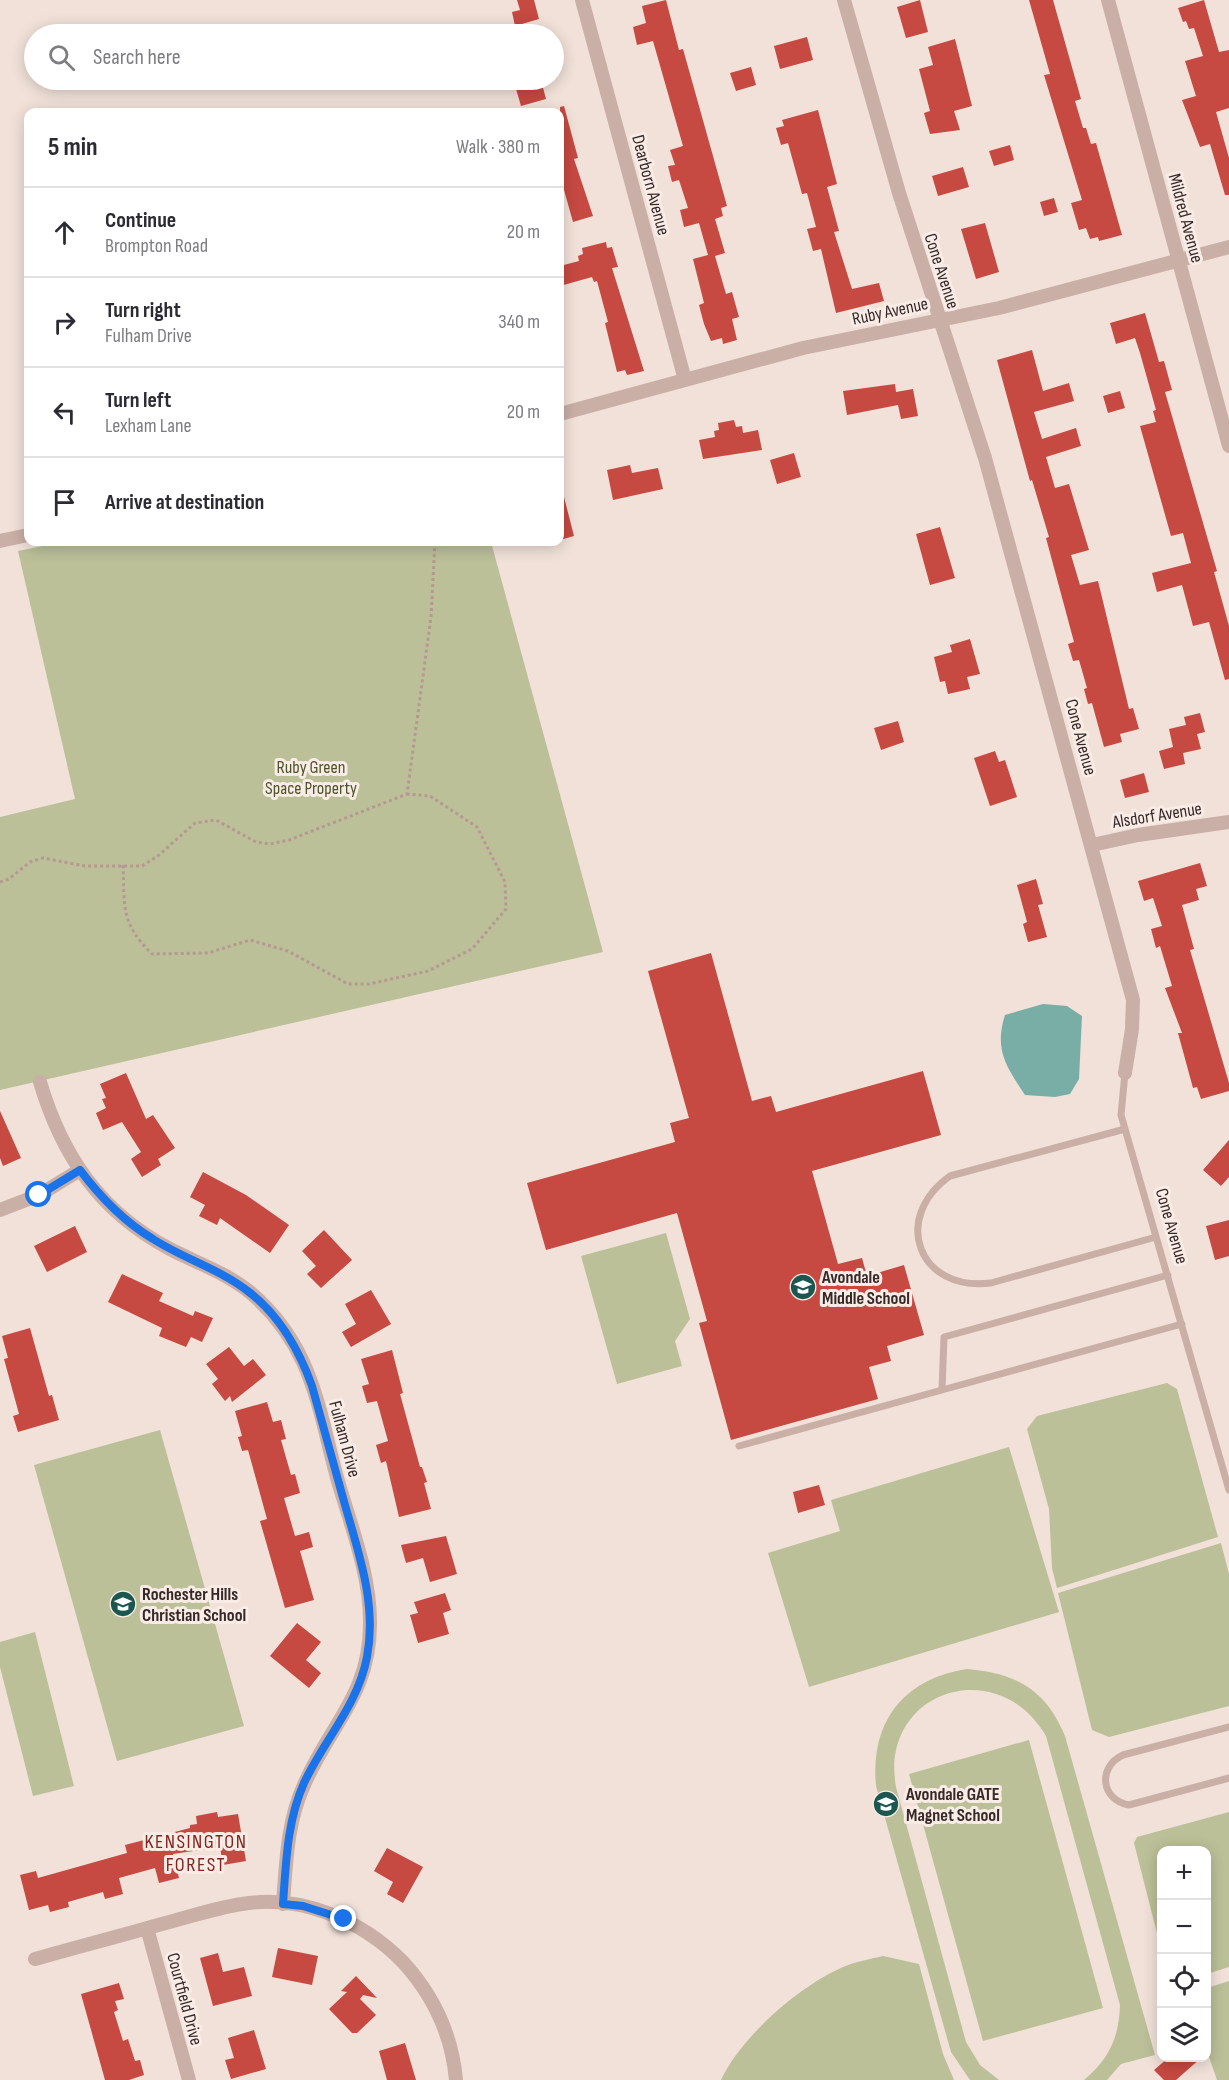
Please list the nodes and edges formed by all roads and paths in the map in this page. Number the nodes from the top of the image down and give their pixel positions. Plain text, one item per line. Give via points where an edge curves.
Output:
1 (582, 0) edge
2 (844, 0) edge
3 (1108, 0) edge
4 (1229, 247) edge
5 (1179, 261) junction
6 (939, 320) junction
7 (685, 380) junction
8 (564, 413) edge
9 (1229, 446) edge
10 (24, 536) edge
11 (0, 541) edge
12 (435, 546) edge
13 (407, 794) junction
14 (1229, 822) edge
15 (1092, 845) junction
16 (123, 865) junction
17 (0, 882) edge
18 (1125, 1073) joint
19 (40, 1082) dead end
20 (1125, 1129) junction
21 (80, 1170) junction
22 (0, 1210) edge
23 (1156, 1237) junction
24 (1168, 1275) junction
25 (1182, 1324) junction
26 (942, 1390) junction
27 (739, 1446) dead end
28 (1229, 1490) edge
29 (1229, 1727) edge
30 (1229, 1778) edge
31 (283, 1904) junction
32 (147, 1928) junction
33 (34, 1959) dead end
34 (189, 2080) edge
35 (456, 2080) edge

1 - 7 street, Dearborn Avenue
2 - 6 street, Cone Avenue
3 - 5 street, Mildred Avenue
4 - 5 street, Ruby Avenue
5 - 6 street, Ruby Avenue
5 - 9 street, Mildred Avenue
6 - 7 street, Ruby Avenue via 803,348
6 - 15 street, Cone Avenue via 985,458
7 - 8 street, Ruby Avenue
10 - 11 street
12 - 13 path via 431,617
13 - 16 path via 270,844 256,842 216,820 195,823 149,862 142,866
13 - 16 path via 430,796 477,827 505,882 506,909 472,949 428,971 369,984 348,984 288,951 250,939 208,953 152,954 133,935 125,912
14 - 15 street, Alsdorf Avenue
15 - 18 street, Cone Avenue via 1133,1000
16 - 17 path via 85,866 43,858
18 - 20 lane, Cone Avenue via 1121,1108
19 - 21 street, Fulham Drive via 55,1128
20 - 23 lane, Cone Avenue
20 - 23 lane via 950,1176 934,1187 923,1204 918,1223 920,1243 939,1273 955,1282 973,1285
21 - 22 street via 39,1195
21 - 31 street, Fulham Drive via 106,1203 135,1227 231,1280 258,1300 293,1343 312,1386 365,1580 370,1640 352,1701 315,1762 296,1805
23 - 24 lane, Cone Avenue
24 - 25 lane, Cone Avenue
24 - 26 lane via 944,1336
25 - 26 lane
25 - 28 lane, Cone Avenue
26 - 27 lane
29 - 30 lane via 1123,1755 1110,1764 1105,1779 1114,1800 1129,1805
31 - 32 street via 244,1903
31 - 35 street via 344,1919 398,1957 420,1982 437,2011 452,2050
32 - 33 street
32 - 34 street, Courtfield Drive

